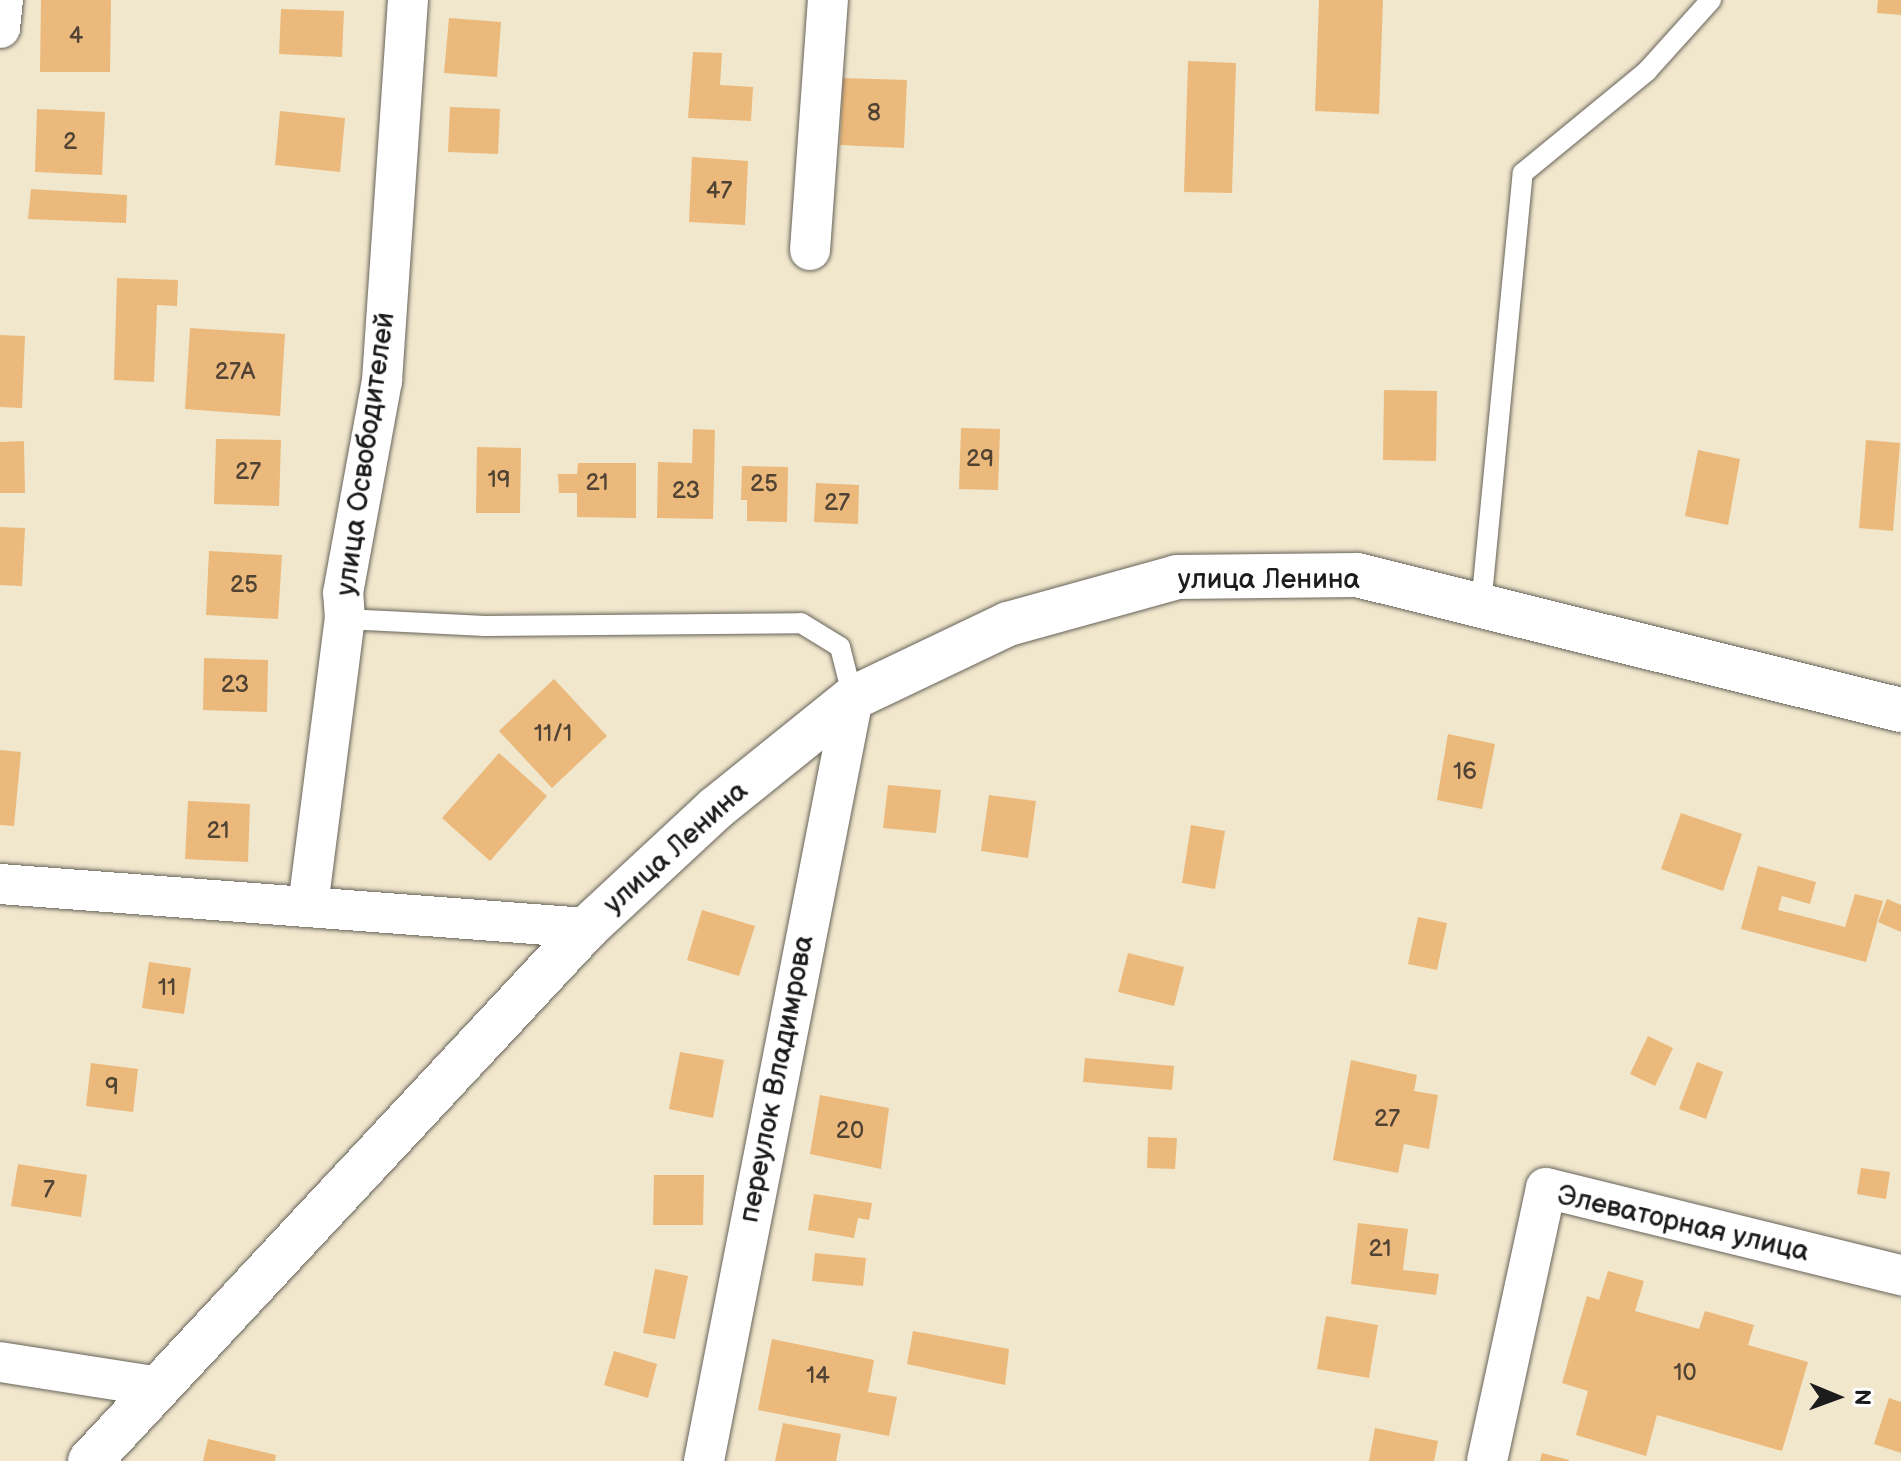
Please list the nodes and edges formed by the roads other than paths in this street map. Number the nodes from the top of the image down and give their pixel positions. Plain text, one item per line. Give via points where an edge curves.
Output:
1 (3, 0) edge
2 (408, 0) edge
3 (828, 0) edge
4 (1711, 0) edge
5 (0, 28) edge
6 (810, 250) dead end
7 (1481, 606) junction
8 (345, 619) junction
9 (853, 698) junction
10 (1901, 710) edge
11 (0, 884) edge
12 (308, 906) junction
13 (587, 928) junction
14 (1901, 1275) edge
15 (0, 1362) edge
16 (159, 1387) junction
17 (90, 1461) edge
18 (704, 1461) edge
19 (1487, 1461) edge

1 - 5 street
2 - 8 street, улица Освободителей via 382,381 343,593
3 - 6 street
4 - 7 lane via 1647,71 1523,173
7 - 9 main road, улица Ленина via 1357,575 1177,577 1008,624
7 - 10 main road, улица Ленина
8 - 9 lane via 485,626 801,623 840,647
8 - 12 street, улица Освободителей
9 - 13 main road, улица Ленина via 716,808
9 - 18 street, переулок Владимрова
11 - 12 street, улица Ленина
12 - 13 street, улица Ленина
13 - 16 main road, улица Ленина
14 - 19 street, Элеваторная улица via 1546,1188
15 - 16 street
16 - 17 main road, улица Ленина

